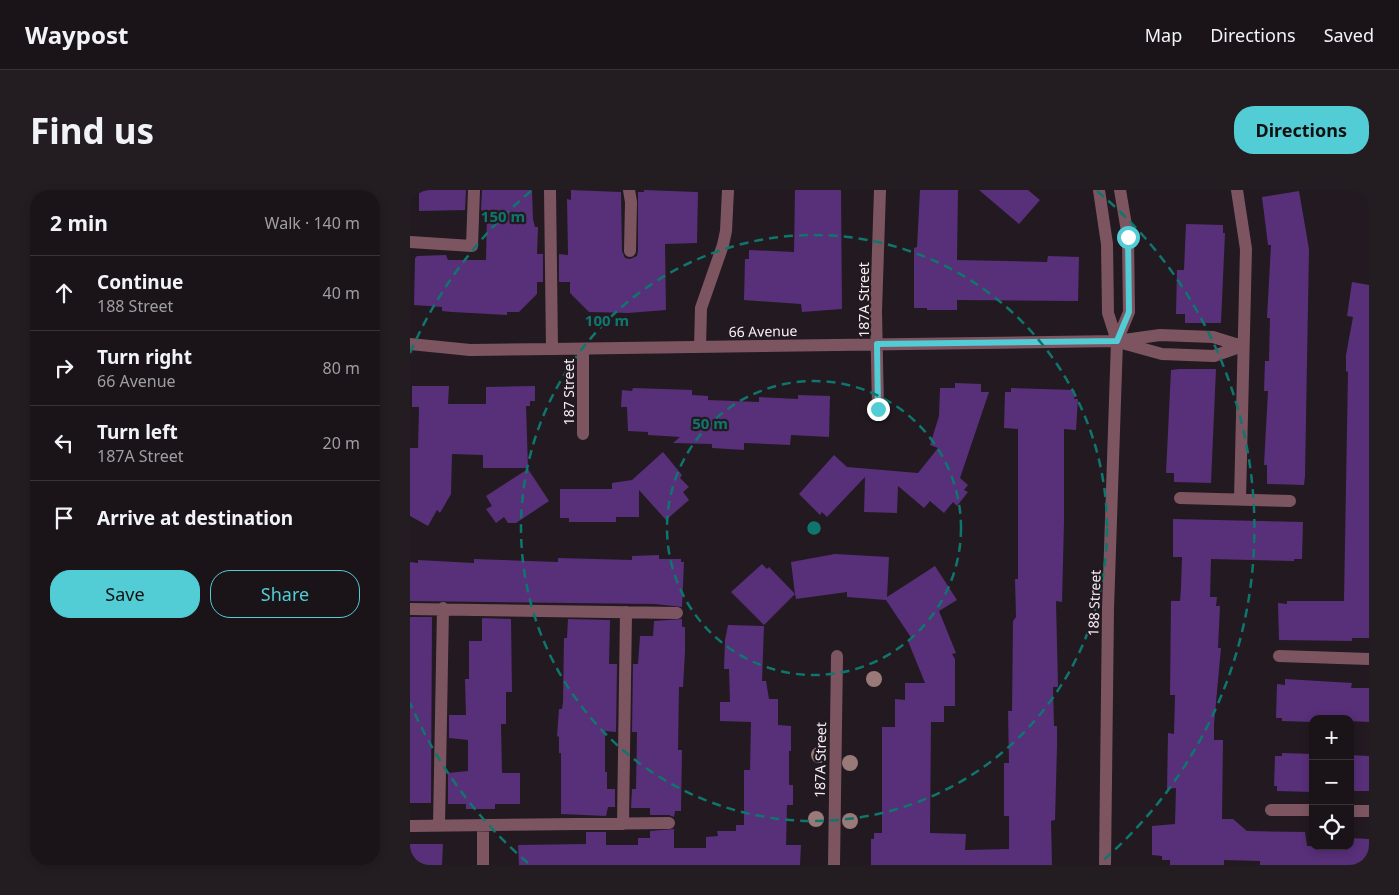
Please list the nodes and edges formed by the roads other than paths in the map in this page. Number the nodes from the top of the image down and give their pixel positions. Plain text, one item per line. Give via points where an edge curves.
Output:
1 (474, 190) edge
2 (550, 190) edge
3 (629, 190) edge
4 (728, 190) edge
5 (880, 190) edge
6 (1099, 190) edge
7 (1120, 190) edge
8 (1237, 190) edge
9 (410, 242) edge
10 (630, 251) dead end
11 (1117, 341) junction
12 (410, 344) edge
13 (877, 344) junction
14 (1242, 346) junction
15 (700, 347) junction
16 (583, 349) junction
17 (552, 350) junction
18 (878, 409) dead end
19 (583, 434) dead end
20 (1180, 498) dead end
21 (1240, 499) junction
22 (1290, 500) dead end
23 (443, 608) junction
24 (410, 609) edge
25 (626, 612) junction
26 (677, 613) dead end
27 (837, 656) dead end
28 (1279, 656) dead end
29 (1369, 659) edge
30 (1271, 810) dead end
31 (1309, 810) edge
32 (1354, 811) edge
33 (1369, 811) edge
34 (623, 824) junction
35 (669, 824) dead end
36 (410, 826) edge
37 (438, 826) junction
38 (483, 826) junction
39 (482, 865) edge
40 (834, 865) edge
41 (1105, 865) edge

1 - 9 street via 472,246
2 - 17 street
3 - 10 street
4 - 15 street via 723,245 701,308
5 - 13 street, 187A Street
6 - 11 street, 188 Street via 1107,244 1108,313
7 - 11 street, 188 Street via 1128,245 1129,312
8 - 14 street via 1246,250
11 - 13 street, 66 Avenue
11 - 14 street via 1160,335 1213,337
11 - 14 street via 1162,354 1214,356
11 - 41 street, 188 Street via 1108,608
12 - 17 street, 66 Avenue via 461,349
13 - 15 street, 66 Avenue
13 - 18 street, 187A Street
14 - 21 street
15 - 16 street, 66 Avenue
16 - 17 street, 66 Avenue
16 - 19 street, 187 Street
20 - 21 street
21 - 22 street
23 - 24 street
23 - 25 street
23 - 37 street
25 - 26 street
25 - 34 street
27 - 40 street, 187A Street
28 - 29 street
30 - 31 street
32 - 33 street
34 - 35 street
34 - 38 street
36 - 37 street
37 - 38 street
38 - 39 street

